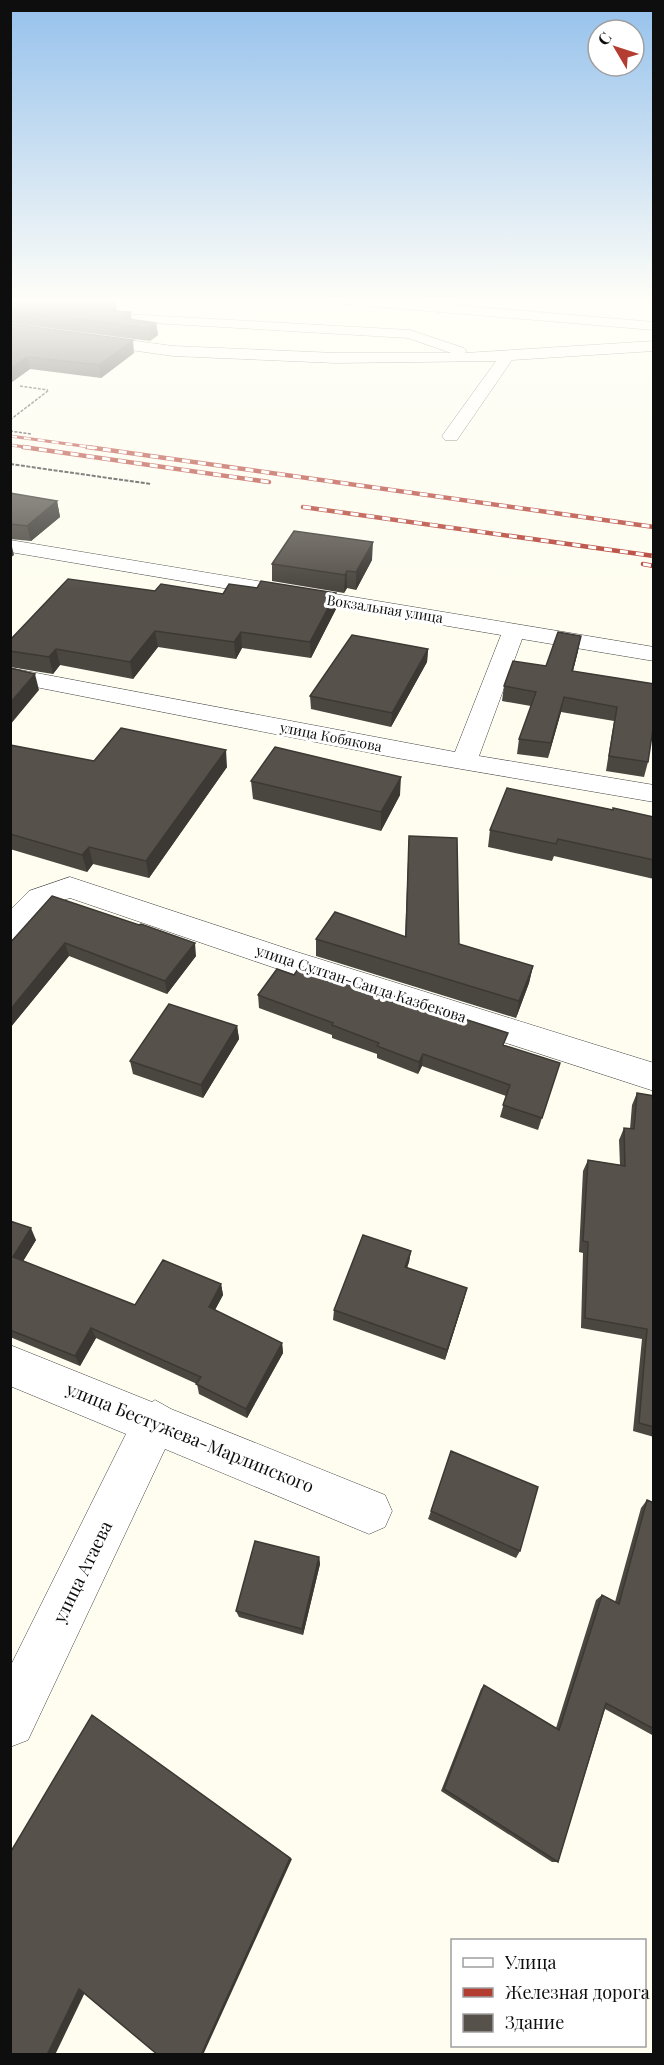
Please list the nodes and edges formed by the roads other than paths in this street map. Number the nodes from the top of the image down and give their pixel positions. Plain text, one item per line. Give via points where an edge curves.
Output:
1 (479, 395) edge
2 (451, 436) dead end
3 (10, 546) edge
4 (514, 631) junction
5 (654, 654) edge
6 (10, 675) edge
7 (464, 762) junction
8 (654, 794) edge
9 (10, 929) edge
10 (654, 1077) edge
11 (10, 1365) edge
12 (155, 1422) junction
13 (369, 1511) dead end
14 (10, 1722) edge

1 - 2 street
3 - 4 street, Вокзальная улица
4 - 5 street, Вокзальная улица
4 - 7 street
6 - 7 street, улица Кобякова
7 - 8 street, улица Кобякова
9 - 10 street, улица Султан-Саида Казбекова via 39,898 70,888
11 - 12 street, улица Бестужева-Марлинского
12 - 13 street, улица Бестужева-Марлинского
12 - 14 street, улица Атаева

